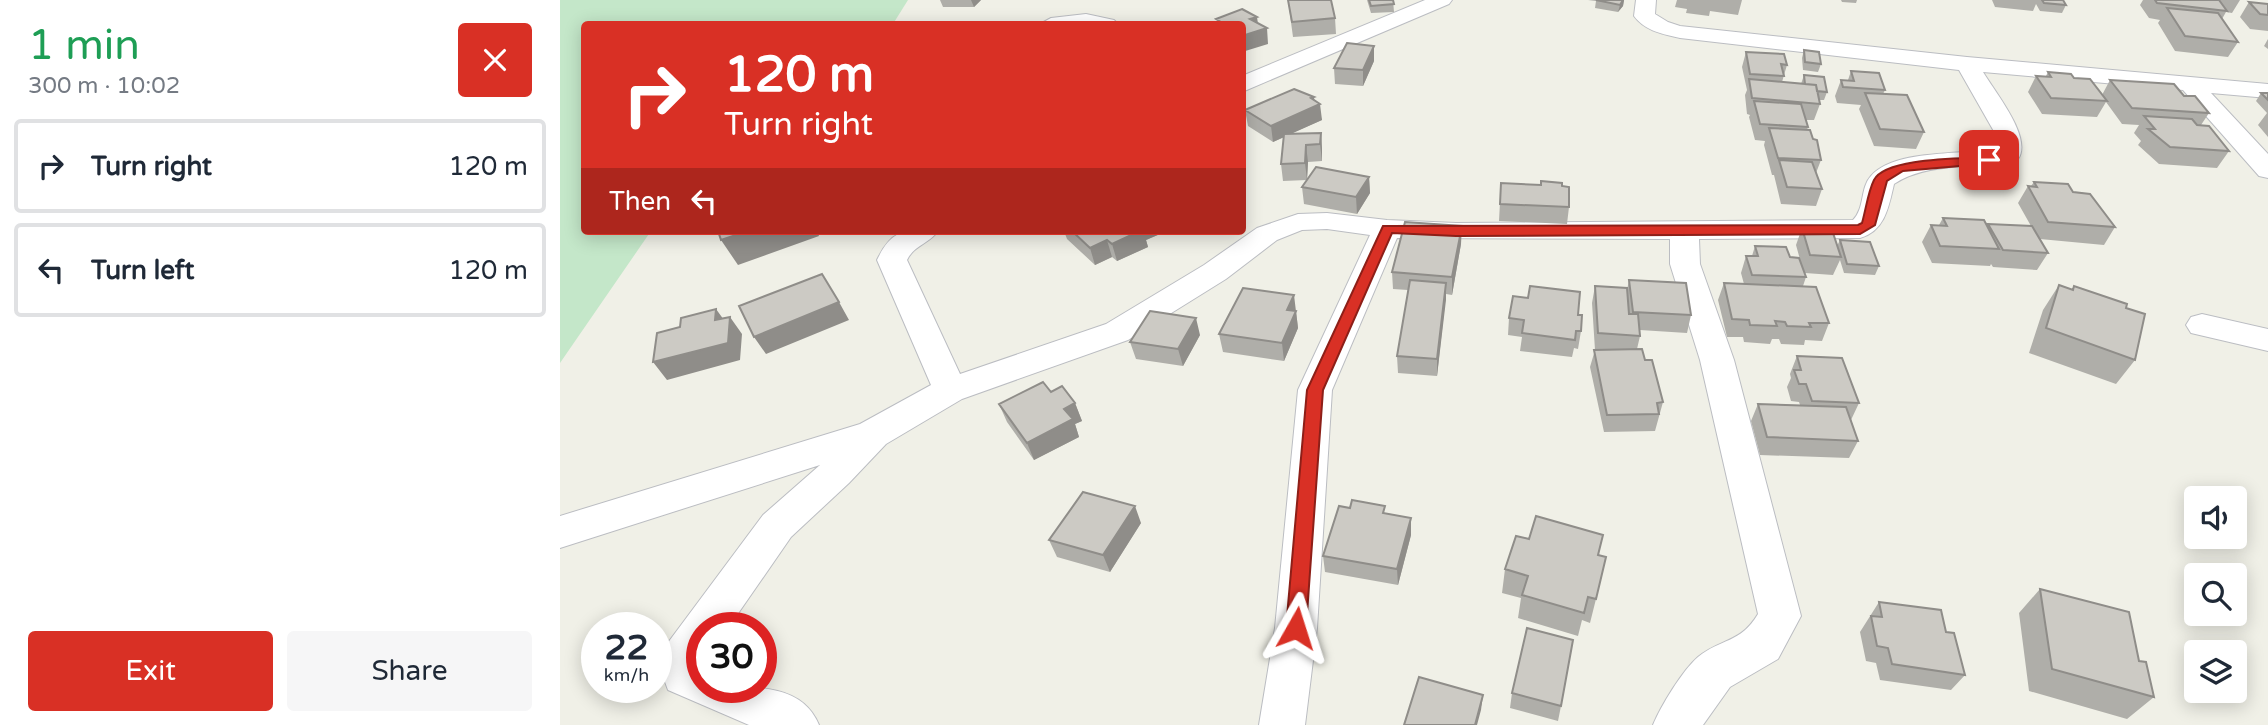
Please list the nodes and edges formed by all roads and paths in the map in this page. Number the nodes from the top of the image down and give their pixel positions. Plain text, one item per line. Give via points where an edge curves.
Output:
1 (1646, 0) edge
2 (1431, 1) edge
3 (1064, 21) edge
4 (1100, 21) edge
5 (1967, 64) junction
6 (1246, 82) edge
7 (2192, 86) junction
8 (2268, 91) edge
9 (2268, 170) edge
10 (1387, 229) junction
11 (1684, 230) junction
12 (917, 235) edge
13 (2202, 326) dead end
14 (2268, 340) edge
15 (950, 390) junction
16 (873, 434) junction
17 (560, 532) edge
18 (715, 612) edge
19 (686, 654) edge
20 (686, 677) edge
21 (749, 703) edge
22 (796, 725) edge
23 (1282, 725) edge
24 (1676, 725) edge

1 - 5 street via 1644,16 1660,27 1681,32
2 - 6 street
3 - 4 street
5 - 7 street
5 - 11 street via 2009,135 2009,154 1989,160 1900,167 1881,180 1869,225 1860,229
7 - 8 street
7 - 9 street
10 - 11 street
10 - 15 street via 1298,222 1267,234 1216,272 1117,332
10 - 23 street via 1315,390 1300,590
11 - 24 street via 1685,264 1717,360 1780,617 1763,645 1714,672
12 - 15 street via 898,245 892,260
13 - 14 street
15 - 16 street
16 - 17 street
16 - 18 street via 777,526
19 - 20 street via 680,669
21 - 22 street

